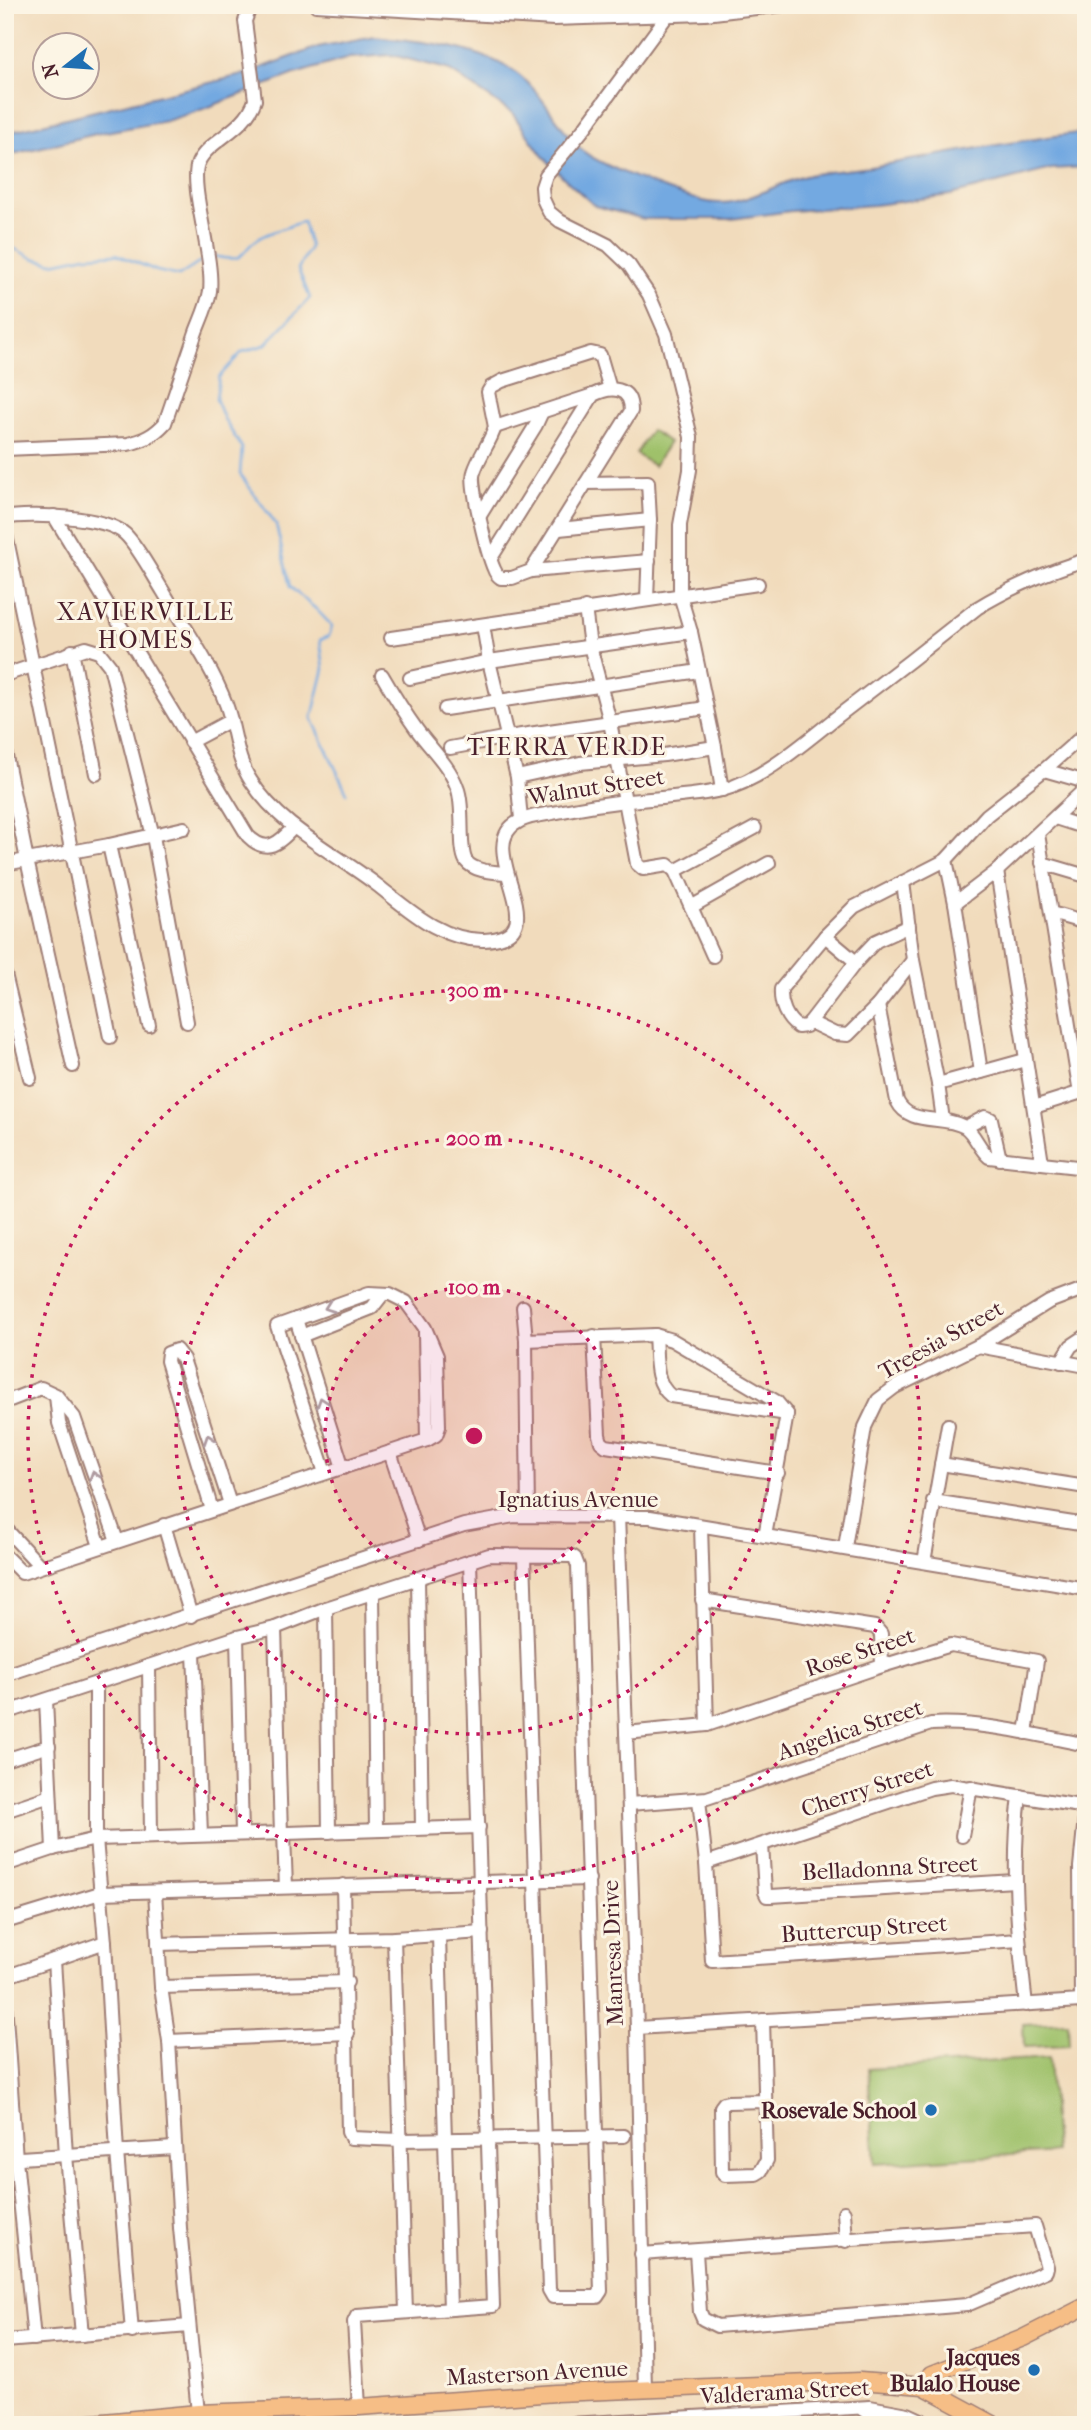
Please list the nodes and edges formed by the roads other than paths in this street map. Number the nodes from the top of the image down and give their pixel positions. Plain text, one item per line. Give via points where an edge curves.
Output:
1 (251, 5) edge
2 (316, 5) edge
3 (783, 5) edge
4 (667, 16) junction
5 (610, 388) junction
6 (593, 395) junction
7 (542, 412) junction
8 (495, 427) junction
9 (5, 449) edge
10 (586, 483) junction
11 (54, 516) junction
12 (5, 517) edge
13 (479, 517) junction
14 (650, 520) junction
15 (559, 529) junction
16 (5, 530) edge
17 (491, 558) junction
18 (1086, 560) edge
19 (649, 561) junction
20 (531, 571) junction
21 (758, 584) dead end
22 (680, 596) junction
23 (647, 599) junction
24 (585, 608) junction
25 (483, 625) junction
26 (691, 632) junction
27 (391, 638) dead end
28 (590, 646) junction
29 (72, 651) junction
30 (489, 661) junction
31 (33, 665) junction
32 (699, 671) junction
33 (5, 675) edge
34 (382, 675) dead end
35 (410, 678) dead end
36 (601, 685) junction
37 (499, 700) junction
38 (706, 708) junction
39 (445, 709) dead end
40 (231, 720) junction
41 (610, 722) junction
42 (1086, 733) edge
43 (508, 737) junction
44 (190, 742) junction
45 (715, 747) junction
46 (450, 748) dead end
47 (5, 751) edge
48 (617, 760) junction
49 (1044, 770) junction
50 (96, 774) dead end
51 (517, 777) junction
52 (1086, 782) edge
53 (1086, 788) edge
54 (722, 790) junction
55 (624, 801) junction
56 (1055, 818) junction
57 (521, 820) junction
58 (294, 827) junction
59 (184, 828) dead end
60 (755, 828) dead end
61 (1086, 828) edge
62 (1038, 834) junction
63 (153, 836) junction
64 (109, 845) junction
65 (71, 853) junction
66 (27, 860) junction
67 (946, 860) junction
68 (769, 863) dead end
69 (1042, 863) junction
70 (5, 864) edge
71 (675, 871) junction
72 (996, 871) junction
73 (507, 873) junction
74 (1086, 876) edge
75 (903, 882) junction
76 (955, 903) junction
77 (691, 907) junction
78 (1051, 913) junction
79 (1086, 923) edge
80 (908, 926) junction
81 (825, 936) junction
82 (713, 956) dead end
83 (913, 960) junction
84 (856, 962) junction
85 (5, 974) edge
86 (878, 1005) junction
87 (187, 1022) dead end
88 (810, 1022) junction
89 (149, 1025) dead end
90 (110, 1037) dead end
91 (1086, 1041) edge
92 (1072, 1045) junction
93 (1025, 1060) junction
94 (73, 1066) dead end
95 (981, 1072) junction
96 (30, 1078) dead end
97 (938, 1084) junction
98 (1083, 1092) edge
99 (1034, 1107) junction
100 (943, 1120) junction
101 (966, 1128) junction
102 (1086, 1144) edge
103 (1000, 1159) junction
104 (1042, 1163) junction
105 (1086, 1167) edge
106 (1086, 1288) edge
107 (383, 1294) junction
108 (523, 1307) dead end
109 (296, 1319) junction
110 (655, 1335) junction
111 (301, 1336) junction
112 (594, 1336) junction
113 (1086, 1336) edge
114 (526, 1340) junction
115 (978, 1346) junction
116 (1061, 1362) junction
117 (1086, 1366) edge
118 (55, 1395) junction
119 (5, 1402) edge
120 (787, 1414) junction
121 (948, 1425) dead end
122 (390, 1452) junction
123 (941, 1464) junction
124 (343, 1468) junction
125 (325, 1473) junction
126 (778, 1473) junction
127 (1086, 1487) edge
128 (933, 1501) junction
129 (230, 1504) junction
130 (212, 1510) junction
131 (618, 1515) junction
132 (528, 1516) junction
133 (164, 1525) junction
134 (1086, 1525) edge
135 (701, 1526) junction
136 (5, 1528) edge
137 (765, 1536) junction
138 (419, 1540) junction
139 (117, 1541) junction
140 (100, 1546) junction
141 (845, 1547) junction
142 (5, 1556) edge
143 (524, 1557) junction
144 (470, 1561) junction
145 (924, 1562) junction
146 (40, 1566) junction
147 (418, 1578) junction
148 (1086, 1589) edge
149 (373, 1592) junction
150 (702, 1600) junction
151 (326, 1608) junction
152 (191, 1615) junction
153 (275, 1628) junction
154 (237, 1637) junction
155 (194, 1652) junction
156 (149, 1666) junction
157 (882, 1666) junction
158 (5, 1675) edge
159 (96, 1684) junction
160 (46, 1700) junction
161 (5, 1713) edge
162 (707, 1725) junction
163 (626, 1733) junction
164 (1026, 1733) junction
165 (1086, 1745) edge
166 (49, 1746) junction
167 (5, 1760) edge
168 (971, 1787) junction
169 (50, 1796) junction
170 (1020, 1796) junction
171 (699, 1800) junction
172 (629, 1804) junction
173 (1086, 1807) edge
174 (5, 1811) edge
175 (479, 1827) junction
176 (422, 1828) junction
177 (376, 1830) junction
178 (329, 1832) junction
179 (242, 1833) junction
180 (201, 1834) junction
181 (283, 1834) junction
182 (151, 1835) junction
183 (962, 1836) dead end
184 (96, 1839) junction
185 (762, 1845) junction
186 (53, 1849) junction
187 (706, 1863) junction
188 (5, 1865) edge
189 (534, 1879) junction
190 (589, 1879) junction
191 (481, 1881) junction
192 (1015, 1881) junction
193 (343, 1885) junction
194 (286, 1887) junction
195 (155, 1892) junction
196 (100, 1893) junction
197 (5, 1922) edge
198 (482, 1932) junction
199 (439, 1936) junction
200 (346, 1938) junction
201 (394, 1938) junction
202 (1019, 1940) junction
203 (106, 1942) junction
204 (158, 1944) junction
205 (54, 1960) junction
206 (5, 1977) edge
207 (347, 1982) junction
208 (162, 1987) junction
209 (5, 2001) edge
210 (1026, 2005) junction
211 (1084, 2005) edge
212 (762, 2020) junction
213 (637, 2028) junction
214 (348, 2033) junction
215 (169, 2041) junction
216 (765, 2101) junction
217 (542, 2136) junction
218 (597, 2136) junction
219 (624, 2136) dead end
220 (488, 2137) junction
221 (445, 2139) junction
222 (402, 2140) junction
223 (174, 2148) junction
224 (117, 2152) junction
225 (66, 2155) junction
226 (11, 2159) edge
227 (844, 2212) dead end
228 (846, 2241) junction
229 (696, 2252) junction
230 (641, 2254) junction
231 (1086, 2306) edge
232 (450, 2309) junction
233 (406, 2312) junction
234 (189, 2326) junction
235 (132, 2332) junction
236 (82, 2335) junction
237 (34, 2339) junction
238 (5, 2342) edge
239 (923, 2386) junction
240 (646, 2390) junction
241 (359, 2407) junction
242 (856, 2407) junction
243 (198, 2413) junction
244 (748, 2419) edge
245 (926, 2423) edge
246 (72, 2425) edge
247 (552, 2425) edge
248 (886, 2425) edge
249 (995, 2425) edge

1 - 9 street via 245,21 254,100 235,130 198,164 210,292 165,423 145,440 128,444
2 - 4 street via 554,19
3 - 4 street
4 - 22 street via 546,175 542,187 549,212 617,251 649,295 666,334 691,437 680,525
5 - 6 street
5 - 8 street via 604,363 596,353 502,382 488,392
5 - 10 street via 626,395 631,411
6 - 7 street
6 - 17 street
7 - 8 street
7 - 13 street
8 - 13 street via 472,474
10 - 14 street via 648,482
10 - 15 street
11 - 12 street
11 - 40 street via 105,524 126,534 220,688
11 - 44 street
13 - 17 street
14 - 15 street
14 - 19 street
15 - 20 street
16 - 31 street
17 - 20 street via 501,578
18 - 54 street, Walnut Street via 977,608 795,750 752,778
19 - 20 street
19 - 23 street
21 - 22 street
22 - 23 street
22 - 26 street
23 - 24 street
24 - 25 street
24 - 28 street
25 - 27 street
25 - 30 street
26 - 28 street
26 - 32 street
28 - 30 street
28 - 36 street
29 - 31 street
29 - 50 street
29 - 63 street via 86,648 99,652 112,671
30 - 35 street
30 - 37 street
31 - 33 street
31 - 65 street
32 - 36 street
32 - 38 street
34 - 73 street via 456,784 467,862
36 - 37 street
36 - 41 street
37 - 39 street
37 - 43 street
38 - 41 street
38 - 45 street
40 - 44 street
40 - 58 street via 248,777
41 - 43 street
41 - 48 street
42 - 49 street
43 - 46 street
43 - 51 street
44 - 58 street via 257,845 281,841
45 - 48 street
45 - 54 street
47 - 66 street
48 - 51 street
48 - 55 street
49 - 52 street
49 - 67 street via 987,815
51 - 57 street
53 - 56 street
54 - 55 street, Walnut Street
55 - 57 street, Walnut Street
55 - 71 street via 639,867 668,865
56 - 61 street
56 - 62 street
57 - 73 street, Walnut Street via 508,832 503,846
58 - 73 street, Walnut Street via 423,920 455,936 481,940 513,931 518,918
59 - 63 street
60 - 71 street
62 - 69 street
62 - 72 street
63 - 64 street
63 - 87 street
64 - 65 street
64 - 89 street
65 - 66 street
65 - 90 street
66 - 70 street
66 - 94 street
67 - 75 street
67 - 76 street
68 - 77 street
69 - 74 street
69 - 78 street
71 - 77 street
72 - 76 street
72 - 93 street
75 - 80 street
75 - 81 street via 854,907
76 - 95 street
77 - 82 street
78 - 79 street
78 - 92 street
80 - 83 street
80 - 84 street via 876,941
81 - 84 street
81 - 88 street via 781,989 791,1023 802,1027
83 - 86 street
83 - 97 street
84 - 88 street
85 - 96 street
86 - 88 street via 848,1035
86 - 100 street via 902,1110
91 - 92 street
92 - 98 street
93 - 95 street
93 - 99 street
95 - 97 street
97 - 100 street
98 - 99 street
99 - 104 street
100 - 101 street
101 - 103 street via 985,1154
101 - 103 street via 985,1117 991,1119
102 - 105 street
103 - 104 street
104 - 105 street
106 - 115 street, Treesia Street via 1049,1302
107 -> 109 street via 369,1293
107 - 111 street via 372,1308
107 - 122 street via 406,1302 425,1328 437,1356 436,1435
108 - 114 street
109 - 111 street
109 - 125 street via 277,1326
110 - 112 street
110 - 120 street via 672,1340 777,1402
110 - 120 street via 659,1380 671,1396
124 -> 111 street
112 - 114 street
112 - 126 street via 599,1435 606,1447
113 - 116 street via 1071,1346
114 - 132 street
115 - 116 street
115 - 141 street, Treesia Street via 878,1400 865,1427
116 - 117 street
118 - 119 street via 41,1388
139 -> 118 street via 74,1417
118 - 140 street via 59,1423
120 - 126 street
121 - 123 street
122 - 124 street
122 - 138 street
123 - 127 street
123 - 128 street
124 - 125 street
125 - 129 street
126 - 137 street
128 - 134 street
128 - 145 street
129 - 130 street
129 -> 130 street via 183,1359 176,1350 168,1353 167,1361
130 - 133 street
131 - 132 street, Ignatius Avenue
131 - 135 street, Ignatius Avenue
131 - 163 street, Manresa Drive
132 - 138 street, Ignatius Avenue via 481,1520
133 - 139 street
133 - 152 street
135 - 137 street, Ignatius Avenue
135 - 150 street
136 - 146 street
137 - 141 street, Ignatius Avenue
138 - 152 street, Ignatius Avenue
139 - 140 street
140 - 146 street
141 - 145 street, Ignatius Avenue
142 - 146 street via 22,1573
143 - 144 street via 500,1554
143 - 189 street
143 - 190 street via 572,1556 577,1561
144 - 147 street
144 - 175 street
145 - 148 street, Ignatius Avenue
147 - 149 street
147 - 176 street
149 - 151 street
149 - 177 street
150 - 157 street via 875,1627 882,1639
150 - 162 street
151 - 153 street
151 - 178 street
152 - 158 street, Ignatius Avenue
153 - 154 street
153 - 181 street
154 - 155 street
154 - 179 street
155 - 156 street
155 - 180 street
156 - 159 street
156 - 182 street
157 - 162 street, Rose Street
157 - 164 street, Rose Street via 953,1639 1037,1661
159 - 160 street
159 - 184 street
160 - 161 street
160 - 166 street
162 - 163 street, Rose Street
163 - 172 street, Manresa Drive
164 - 165 street, Angelica Street
164 - 171 street, Angelica Street via 931,1724
166 - 167 street
166 - 169 street
168 - 170 street, Cherry Street
168 - 183 street
168 - 185 street, Cherry Street via 950,1784 931,1788
169 - 174 street
169 - 186 street
170 - 173 street, Cherry Street
170 - 192 street
171 - 172 street, Angelica Street
171 - 187 street
172 - 213 street, Manresa Drive
173 - 211 street via 1080,1867
175 - 176 street
175 - 191 street
176 - 177 street
177 - 178 street
178 - 181 street
179 - 180 street
179 - 181 street
180 - 182 street
181 - 194 street
182 - 184 street
184 - 186 street
184 - 196 street
185 - 187 street, Cherry Street
185 - 192 street, Belladonna Street via 767,1896
186 - 188 street
187 - 202 street, Buttercup Street via 712,1961
189 - 190 street
189 - 191 street
189 - 217 street
190 - 218 street
191 - 193 street
191 - 198 street
192 - 202 street
193 - 194 street
193 - 200 street
194 - 195 street
195 - 196 street
195 - 204 street
196 - 197 street
196 - 203 street
198 - 199 street
198 - 220 street
199 - 201 street
199 - 221 street
200 - 201 street
200 - 204 street
200 - 207 street
201 - 222 street
202 - 210 street
203 - 205 street
203 - 224 street
204 - 208 street
205 - 206 street
205 - 225 street
207 - 208 street
207 - 214 street
208 - 215 street
209 - 226 street
210 - 211 street
210 - 212 street
212 - 213 street
212 - 216 street
213 - 230 street, Manresa Drive
214 - 215 street
214 - 222 street via 350,2136
215 - 223 street
216 - 216 street via 723,2103 724,2175 761,2171 767,2160
217 - 218 street
217 - 218 street via 549,2290 553,2297 561,2298 601,2293
217 - 220 street
218 - 219 street
220 - 221 street
220 - 232 street via 493,2306
221 - 222 street
221 - 232 street
222 - 233 street
223 - 224 street
223 - 234 street
224 - 225 street
224 - 235 street
225 - 226 street
225 - 236 street
226 - 237 street
227 - 228 street
228 - 229 street
228 - 229 street via 1035,2227 1048,2267 967,2305 717,2326 700,2312
229 - 230 street
230 - 240 street, Manresa Drive
231 - 239 main road via 1023,2338 932,2374
232 - 233 street
233 - 241 street via 355,2319
234 - 235 street
234 - 243 street
235 - 236 street
236 - 237 street
237 - 238 street
239 - 240 main road, Masterson Avenue via 860,2381
239 - 249 main road, Masterson Avenue
240 - 241 main road, Masterson Avenue
241 - 243 main road, Masterson Avenue
242 - 244 street, Valderama Street
242 - 245 street, Valderama Street via 892,2410
242 - 248 street
243 - 246 main road, Masterson Avenue
244 - 247 street, Valderama Street

